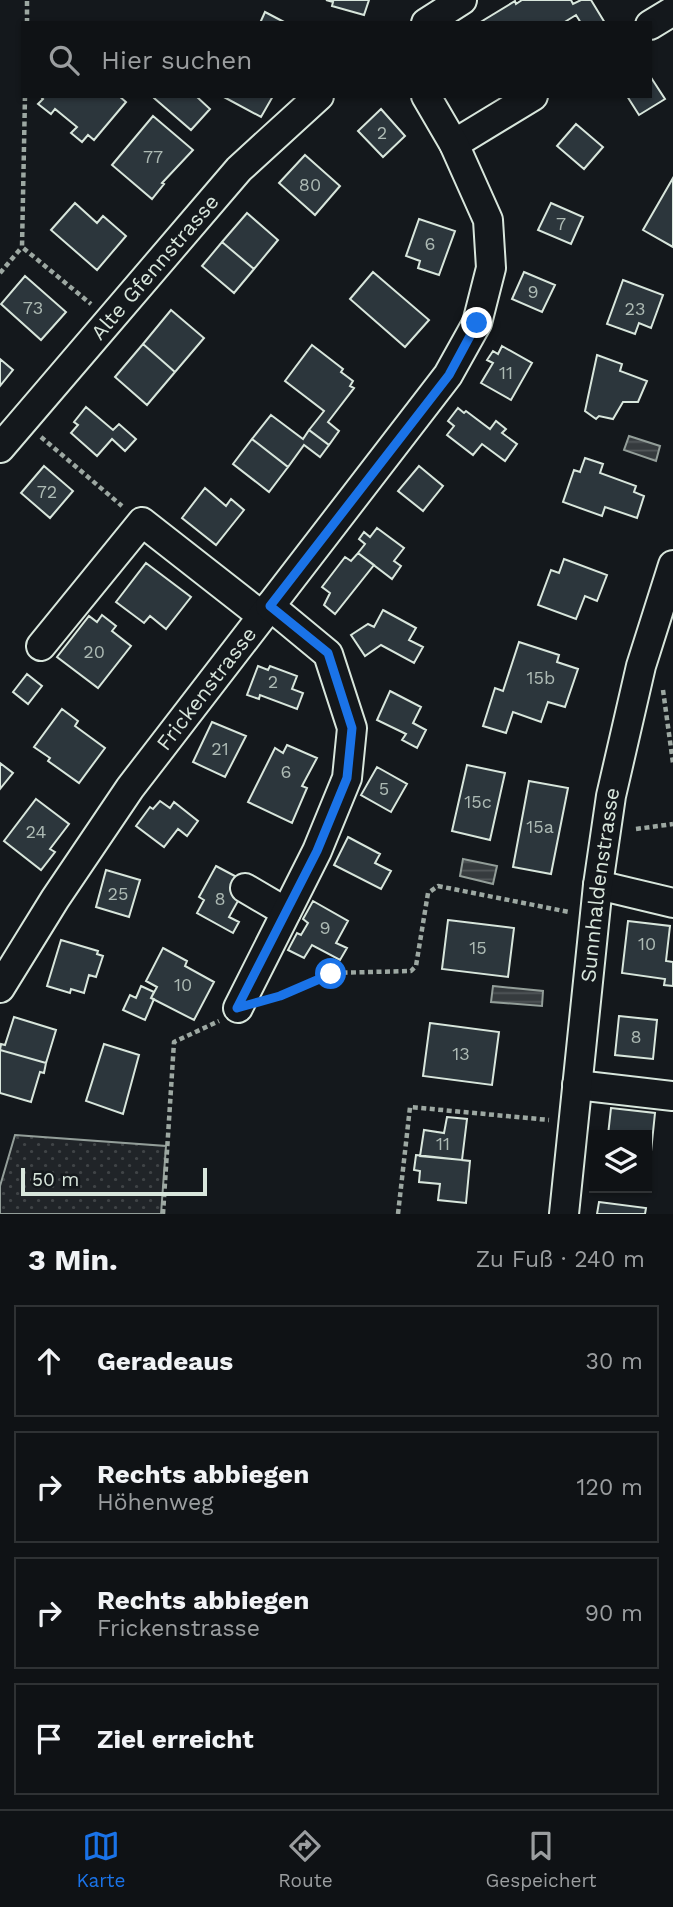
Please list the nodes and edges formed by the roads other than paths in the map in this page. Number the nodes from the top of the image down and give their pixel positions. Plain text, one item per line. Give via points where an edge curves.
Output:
1 (462, 0) edge
2 (673, 11) edge
3 (429, 21) edge
4 (652, 24) edge
5 (317, 98) edge
6 (427, 98) edge
7 (530, 98) edge
8 (454, 144) junction
9 (0, 448) edge
10 (673, 565) edge
11 (266, 611) junction
12 (41, 646) dead end
13 (598, 885) junction
14 (245, 888) dead end
15 (673, 903) edge
16 (286, 912) junction
17 (0, 988) edge
18 (237, 1008) road end
19 (577, 1085) junction
20 (673, 1096) edge
21 (564, 1214) edge

1 - 3 street
2 - 4 street
5 - 9 street, Alte Gfennstrasse via 239,169
6 - 8 street, Frickenstrasse
7 - 8 street
8 - 11 street, Frickenstrasse via 488,220 491,268 477,323 449,375
10 - 13 street, Sunnhaldenstrasse via 618,758
11 - 12 street via 142,522
11 - 16 street via 328,653 352,728 347,778
11 - 17 street, Frickenstrasse via 130,788
13 - 15 street
13 - 19 street, Sunnhaldenstrasse
14 - 16 street
16 - 18 street
19 - 20 street
19 - 21 street, Sunnhaldenstrasse

